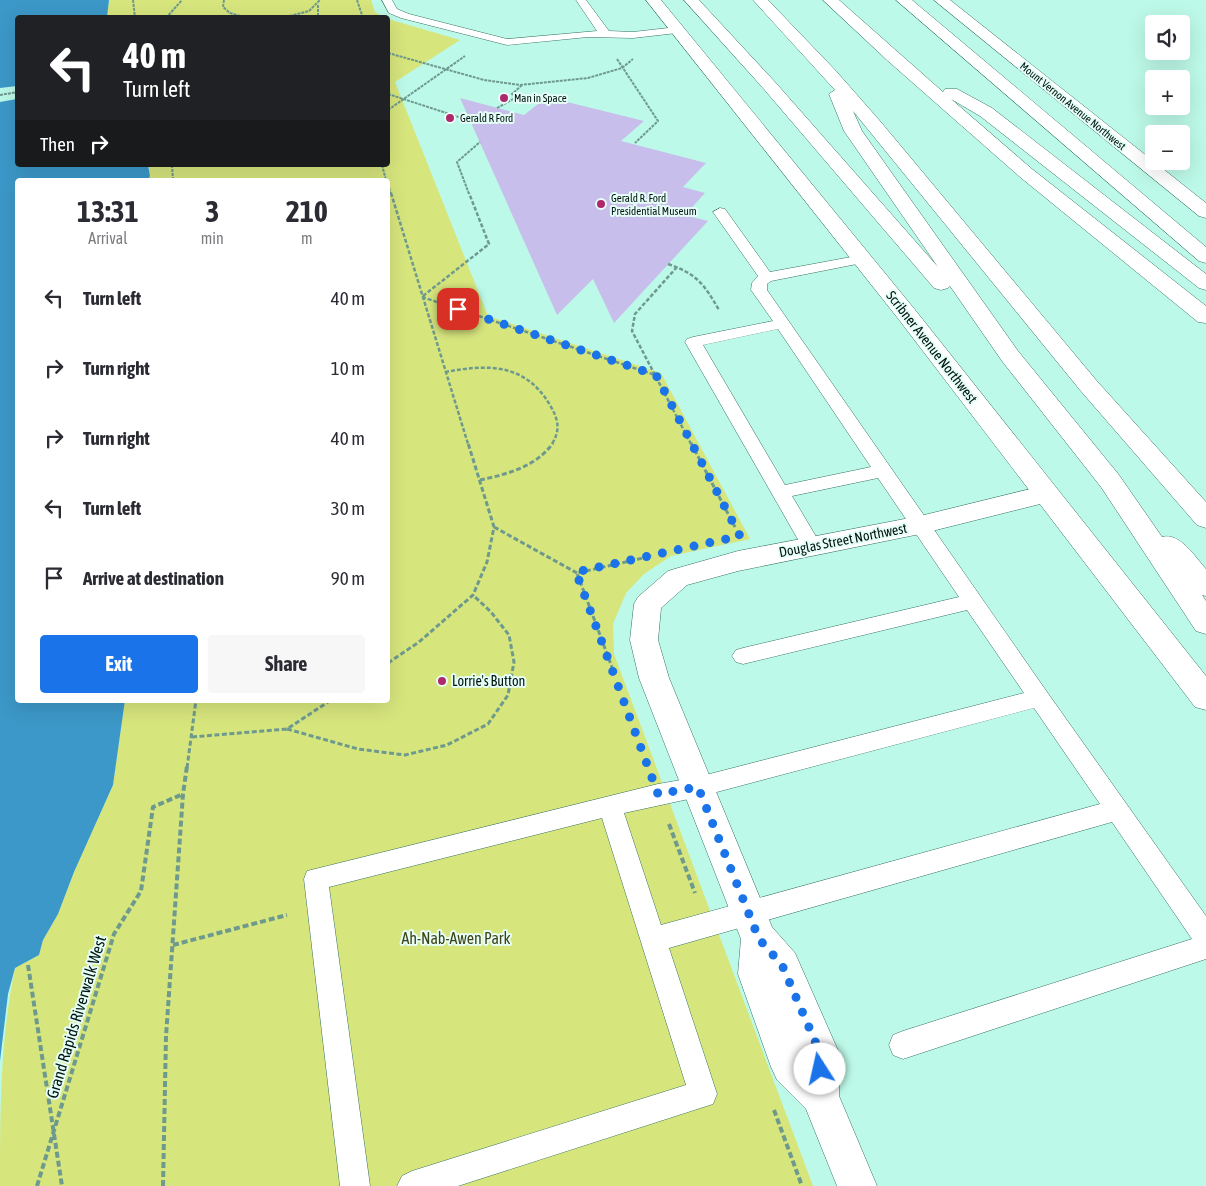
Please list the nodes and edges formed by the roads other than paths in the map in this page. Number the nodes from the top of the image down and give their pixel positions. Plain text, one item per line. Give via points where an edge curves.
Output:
1 (387, 0) edge
2 (581, 0) edge
3 (653, 0) edge
4 (691, 0) edge
5 (760, 0) edge
6 (830, 0) edge
7 (903, 0) edge
8 (941, 0) edge
9 (677, 30) junction
10 (603, 34) junction
11 (894, 58) junction
12 (830, 74) junction
13 (720, 212) dead end
14 (1206, 212) edge
15 (1206, 257) edge
16 (862, 259) junction
17 (766, 277) junction
18 (1206, 284) edge
19 (1206, 317) edge
20 (782, 324) junction
21 (1010, 356) junction
22 (882, 471) junction
23 (1110, 481) junction
24 (781, 492) junction
25 (1047, 494) junction
26 (1206, 519) edge
27 (920, 525) junction
28 (811, 545) junction
29 (1206, 586) edge
30 (972, 601) junction
31 (1206, 623) edge
32 (743, 656) dead end
33 (1039, 698) junction
34 (1206, 698) edge
35 (698, 787) junction
36 (610, 806) junction
37 (1117, 810) junction
38 (754, 926) junction
39 (653, 940) junction
40 (903, 1045) dead end
41 (355, 1186) edge
42 (412, 1186) edge
43 (857, 1186) edge

1 - 10 lane via 393,11 405,16 489,39 517,43
2 - 10 lane
3 - 9 main road, Scribner Avenue Northwest
4 - 21 main road via 769,84 952,298
5 - 12 main road
6 - 11 main road
7 - 15 main road
8 - 14 main road, Mount Vernon Avenue Northwest
9 - 10 lane via 633,35
9 - 16 main road, Scribner Avenue Northwest
11 - 18 main road via 986,112
11 - 19 main road via 1026,173
12 - 21 main road via 853,131
12 - 26 main road via 1088,385
13 - 17 lane
16 - 17 lane
16 - 25 main road, Scribner Avenue Northwest
17 - 20 lane via 759,290
20 - 22 lane
20 - 24 lane via 693,342
21 - 23 main road
22 - 24 lane
22 - 27 lane
23 - 29 main road
23 - 31 main road
24 - 28 lane
25 - 27 main road, Douglas Street Northwest
25 - 34 main road, Scribner Avenue Northwest
27 - 28 main road, Douglas Street Northwest
27 - 30 lane
28 - 35 main road, Douglas Street Northwest via 678,578 648,604 644,640 652,671
30 - 32 lane
30 - 33 lane
33 - 35 lane
33 - 37 lane
35 - 36 lane
35 - 38 main road
36 - 39 lane
36 - 41 lane via 316,879
37 - 38 lane
37 - 40 lane via 1204,934 1206,944 1200,949
38 - 39 lane via 707,925
38 - 43 main road via 756,974 790,1067 820,1096
39 - 42 lane via 703,1094

